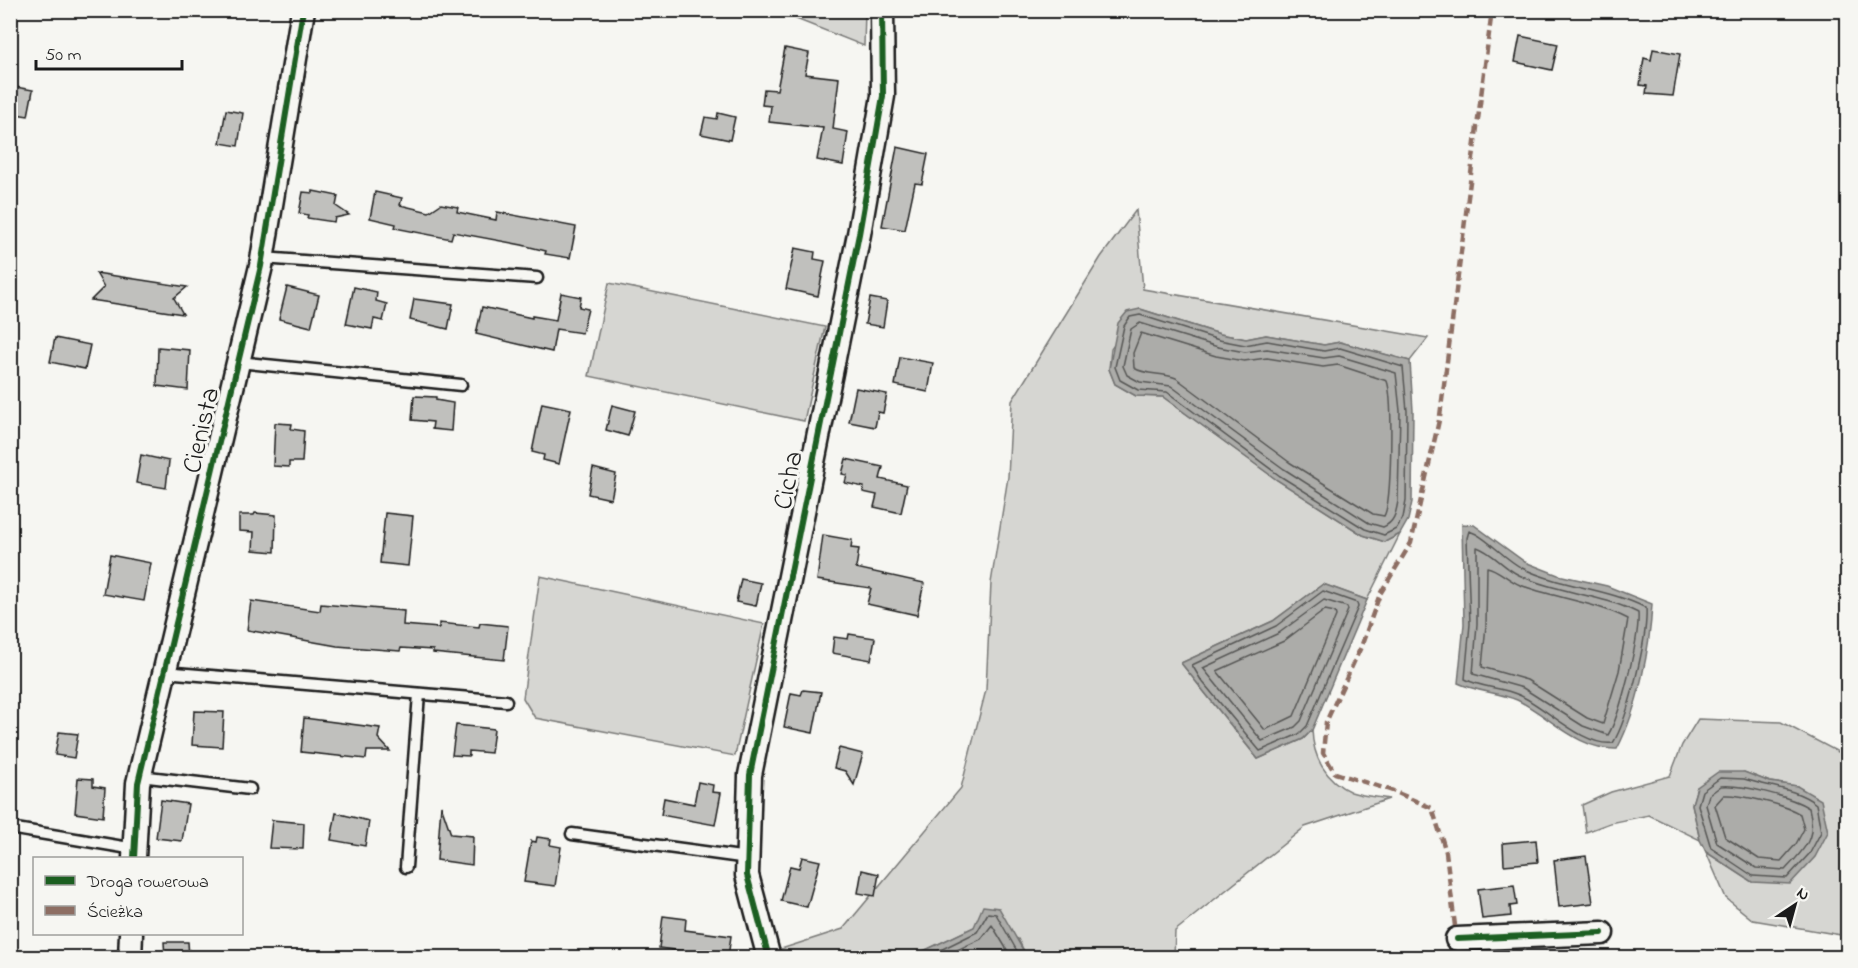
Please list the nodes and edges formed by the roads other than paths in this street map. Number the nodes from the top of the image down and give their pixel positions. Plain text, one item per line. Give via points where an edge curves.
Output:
1 (303, 10) edge
2 (882, 10) edge
3 (262, 258) junction
4 (537, 278) dead end
5 (238, 362) junction
6 (461, 385) dead end
7 (164, 672) junction
8 (419, 694) junction
9 (506, 701) dead end
10 (140, 776) junction
11 (250, 789) dead end
12 (10, 828) edge
13 (572, 834) dead end
14 (134, 854) edge
15 (748, 858) junction
16 (406, 867) dead end
17 (1602, 933) dead end
18 (131, 935) edge
19 (1457, 941) edge
20 (130, 957) edge
21 (769, 957) edge

1 - 3 street, Cienista
2 - 15 street, Cicha via 883,96 750,775
3 - 4 lane
3 - 5 street, Cienista
5 - 6 lane
5 - 7 street, Cienista
7 - 8 lane
7 - 10 street, Cienista
8 - 9 lane
8 - 16 lane
10 - 11 lane
10 - 14 street, Cienista
12 - 14 lane
13 - 15 lane
15 - 21 street, Cicha via 747,875
17 - 19 street
18 - 20 street

